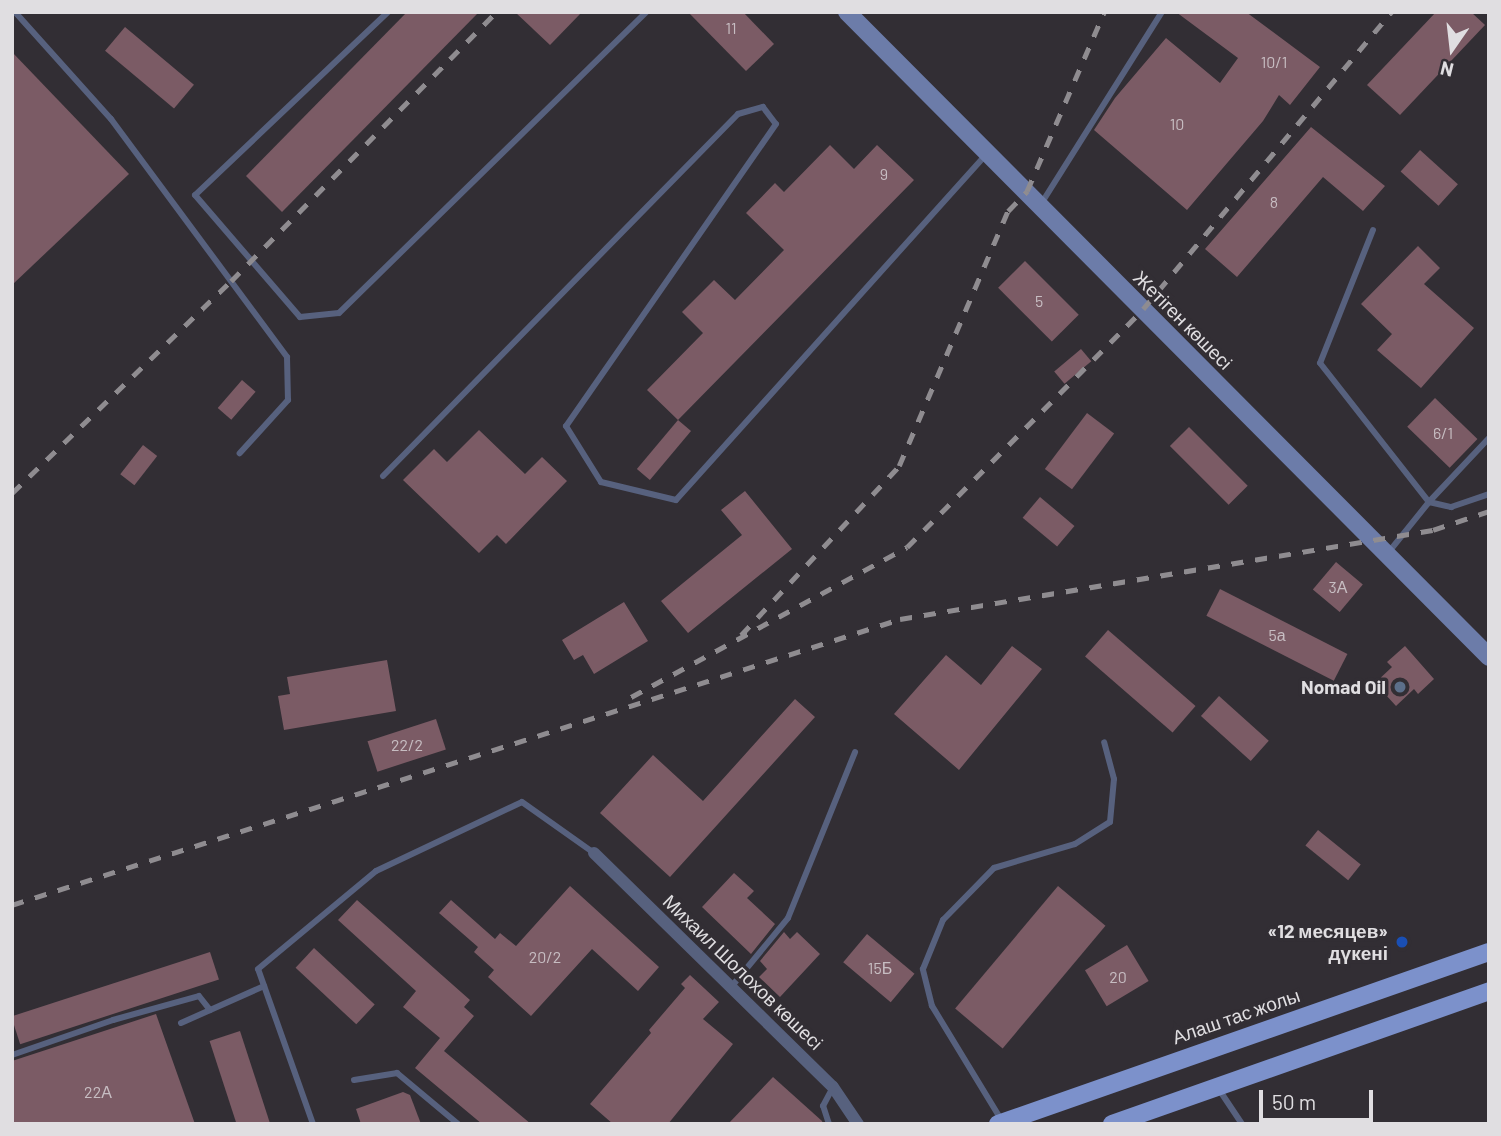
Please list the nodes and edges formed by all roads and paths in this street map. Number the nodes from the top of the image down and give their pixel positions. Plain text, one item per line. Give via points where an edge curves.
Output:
1 (15, 12) edge
2 (388, 12) edge
3 (646, 12) edge
4 (847, 12) edge
5 (1162, 12) edge
6 (988, 153) junction
7 (1040, 205) junction
8 (1373, 230) dead end
9 (1489, 438) edge
10 (240, 453) dead end
11 (383, 476) dead end
12 (1489, 494) edge
13 (1429, 502) junction
14 (1387, 555) junction
15 (1489, 657) edge
16 (1104, 742) dead end
17 (855, 752) dead end
18 (594, 853) joint
19 (1489, 952) edge
20 (264, 986) junction
21 (730, 988) junction
22 (1489, 991) edge
23 (210, 1010) junction
24 (181, 1023) dead end
25 (12, 1055) edge
26 (354, 1080) dead end
27 (1217, 1086) junction
28 (833, 1087) junction
29 (1001, 1123) edge
30 (313, 1124) edge
31 (457, 1124) edge
32 (829, 1124) edge
33 (858, 1124) edge
34 (1112, 1124) edge
35 (1242, 1124) edge

1 - 10 lane via 111,119 287,357 288,400
2 - 3 lane via 195,195 300,317 339,313
4 - 6 street, Жетіген көшесі
5 - 7 lane
6 - 7 street, Жетіген көшесі
6 - 11 lane via 676,500 601,482 566,426 776,124 764,107 738,114
7 - 14 street, Жетіген көшесі
8 - 13 lane via 1320,363
9 - 13 lane
12 - 13 lane via 1451,507
13 - 14 lane
14 - 15 street, Жетіген көшесі
16 - 29 lane via 1114,779 1111,822 1075,844 994,868 943,920 923,969 932,1006
17 - 21 lane via 788,918
18 - 20 lane via 522,802 376,871 258,969
18 - 21 street, Михаил Шолохов көшесі
19 - 29 main road, Алаш тас жолы
20 - 23 lane
20 - 30 lane
21 - 28 street, Михаил Шолохов көшесі
22 - 27 main road
23 - 24 lane
23 - 25 lane via 199,996
26 - 31 lane via 397,1073
27 - 34 main road
27 - 35 lane
28 - 32 lane via 823,1106
28 - 33 street, Михаил Шолохов көшесі

